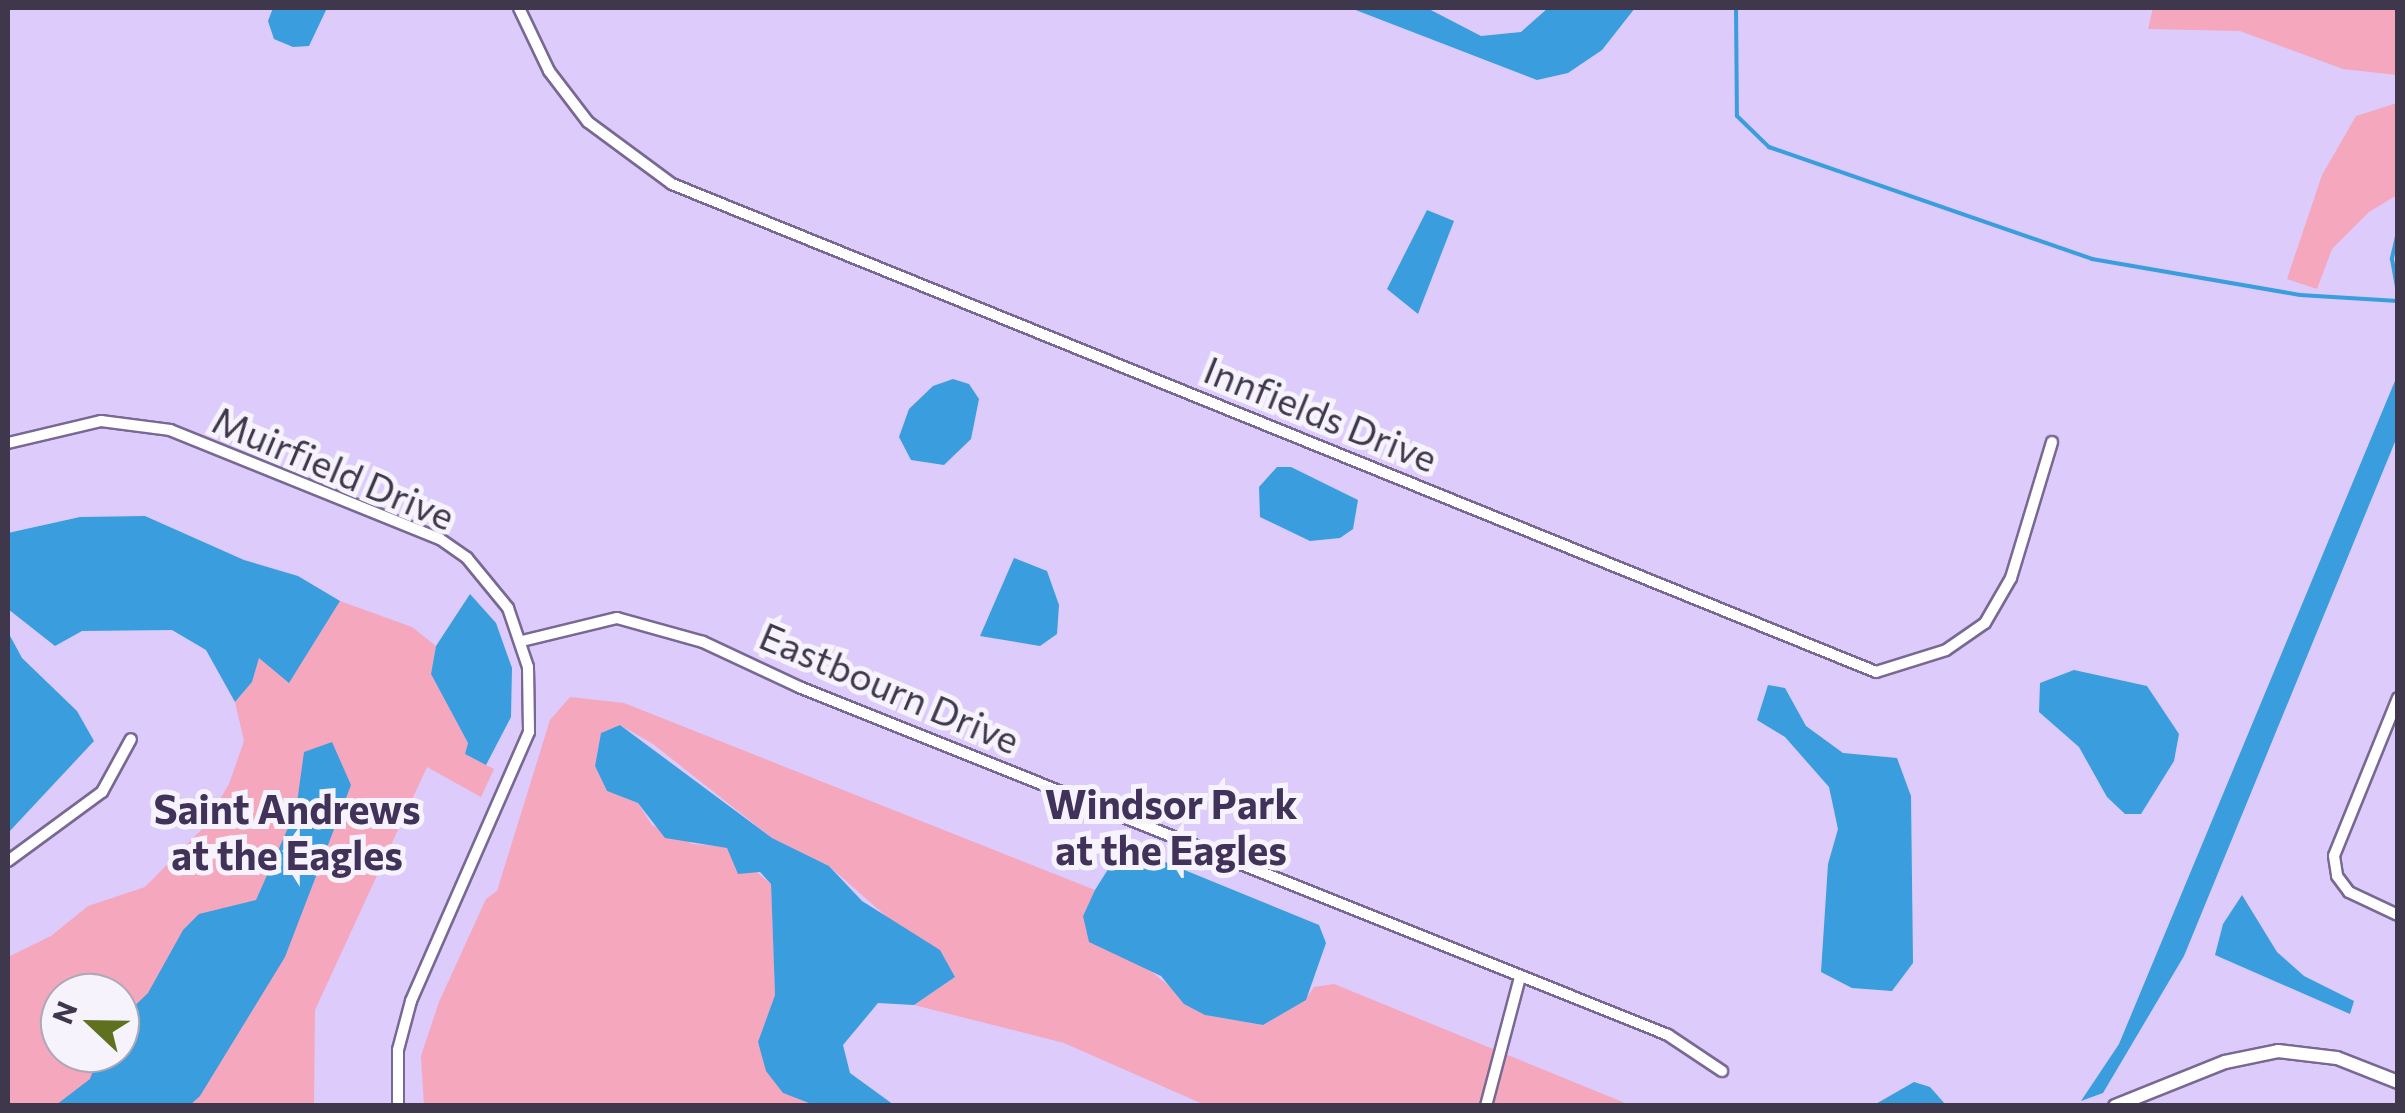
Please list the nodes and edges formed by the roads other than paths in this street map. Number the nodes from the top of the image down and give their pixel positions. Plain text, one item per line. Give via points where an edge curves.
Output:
1 (520, 8) edge
2 (2052, 442) dead end
3 (8, 444) edge
4 (522, 641) junction
5 (2398, 698) edge
6 (131, 739) dead end
7 (8, 861) edge
8 (2398, 915) edge
9 (1520, 977) junction
10 (1722, 1071) dead end
11 (2398, 1082) edge
12 (398, 1106) edge
13 (1486, 1106) edge
14 (2115, 1106) edge

1 - 2 street, Innfields Drive via 550,71 588,122 672,184 1876,672 1946,650 1985,624 2011,578
3 - 4 street, Muirfield Drive via 101,421 170,430 440,538 492,584
4 - 9 street, Eastbourn Drive via 616,618 689,637
4 - 12 street, Muirfield Drive via 529,732 411,1000 398,1050
5 - 8 street via 2334,856 2337,876 2350,892
6 - 7 street via 85,809
9 - 10 street, Eastbourn Drive via 1668,1035
9 - 13 street
11 - 14 street via 2337,1058 2278,1051 2224,1062

